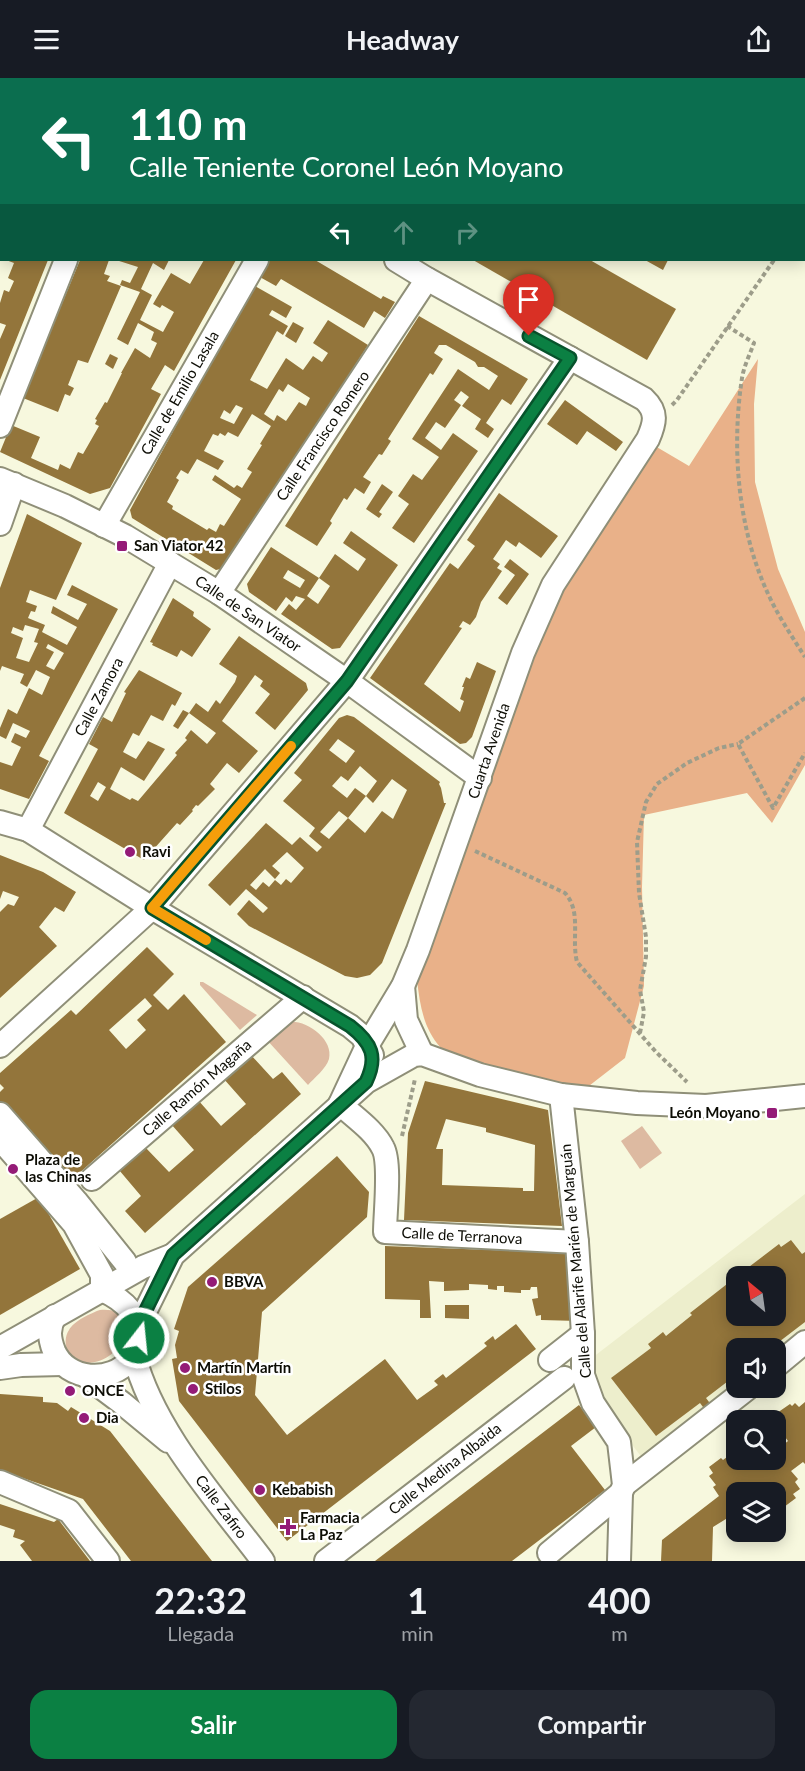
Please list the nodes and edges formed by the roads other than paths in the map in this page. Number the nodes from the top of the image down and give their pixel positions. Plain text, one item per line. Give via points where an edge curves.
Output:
1 (66, 261) edge
2 (256, 261) edge
3 (398, 261) edge
4 (427, 279) junction
5 (570, 358) junction
6 (0, 426) edge
7 (7, 481) edge
8 (0, 524) edge
9 (104, 526) junction
10 (170, 563) junction
11 (219, 593) junction
12 (347, 681) junction
13 (480, 778) junction
14 (0, 822) edge
15 (28, 830) junction
16 (152, 908) junction
17 (403, 986) junction
18 (303, 997) junction
19 (368, 1044) junction
20 (0, 1046) edge
21 (422, 1054) junction
22 (366, 1082) junction
23 (561, 1095) junction
24 (805, 1096) edge
25 (340, 1104) junction
26 (0, 1114) edge
27 (3, 1148) edge
28 (92, 1179) dead end
29 (577, 1242) junction
30 (173, 1255) junction
31 (126, 1262) dead end
32 (102, 1290) junction
33 (55, 1316) junction
34 (138, 1326) junction
35 (583, 1334) junction
36 (805, 1342) edge
37 (0, 1347) edge
38 (134, 1355) junction
39 (786, 1357) edge
40 (62, 1364) junction
41 (0, 1368) edge
42 (86, 1376) junction
43 (736, 1398) edge
44 (180, 1452) junction
45 (0, 1482) edge
46 (623, 1489) junction
47 (549, 1553) dead end
48 (108, 1561) edge
49 (263, 1561) edge
50 (326, 1561) edge
51 (619, 1561) edge

1 - 6 street
2 - 9 street, Calle de Emilio Lasala
3 - 4 street
4 - 5 street
4 - 11 street, Calle Francisco Romero
5 - 12 street
5 - 13 street, Cuarta Avenida via 644,399 654,413 648,439 543,604
7 - 8 street
7 - 9 street, Calle de San Viator
9 - 10 street, Calle de San Viator
10 - 11 street, Calle de San Viator
10 - 15 street, Calle Zamora
11 - 12 street, Calle de San Viator
12 - 13 street, Calle de San Viator
12 - 16 street
13 - 17 street, Cuarta Avenida
14 - 15 street
15 - 16 street
16 - 18 street
16 - 20 street
17 - 19 street, Cuarta Avenida
17 - 21 street via 406,1020
18 - 19 street via 350,1026
18 - 28 street, Calle Ramón Magaña
19 - 22 street via 373,1065
19 - 25 street, Cuarta Avenida
21 - 22 street, Cuarta Avenida via 407,1058
21 - 23 street via 480,1075
22 - 25 street, Cuarta Avenida
23 - 24 street via 706,1106
23 - 29 street, Calle del Alarife Marién de Marguán
25 - 29 street, Calle de Terranova via 375,1136 384,1150 385,1232
25 - 30 street, Cuarta Avenida
26 - 31 street
27 - 32 street via 74,1224 102,1275
29 - 35 street, Calle del Alarife Marién de Marguán
30 - 32 street, Cuarta Avenida
30 - 34 street, Cuarta Avenida
32 - 33 street
32 - 34 street via 128,1307
33 - 37 street
33 - 40 street via 49,1334
34 - 38 street
35 - 46 street, Calle del Alarife Marién de Marguán via 583,1375 593,1403 620,1442
35 - 50 street, Calle Medina Albaida via 557,1369
36 - 39 street
38 - 42 street via 116,1370
38 - 44 street, Calle Zafiro via 147,1390
40 - 41 street
40 - 42 street
42 - 44 street, Calle Zafiro
43 - 46 street
44 - 49 street, Calle Zafiro
45 - 48 street via 69,1511
46 - 47 street
46 - 51 street, Calle del Alarife Marién de Marguán

